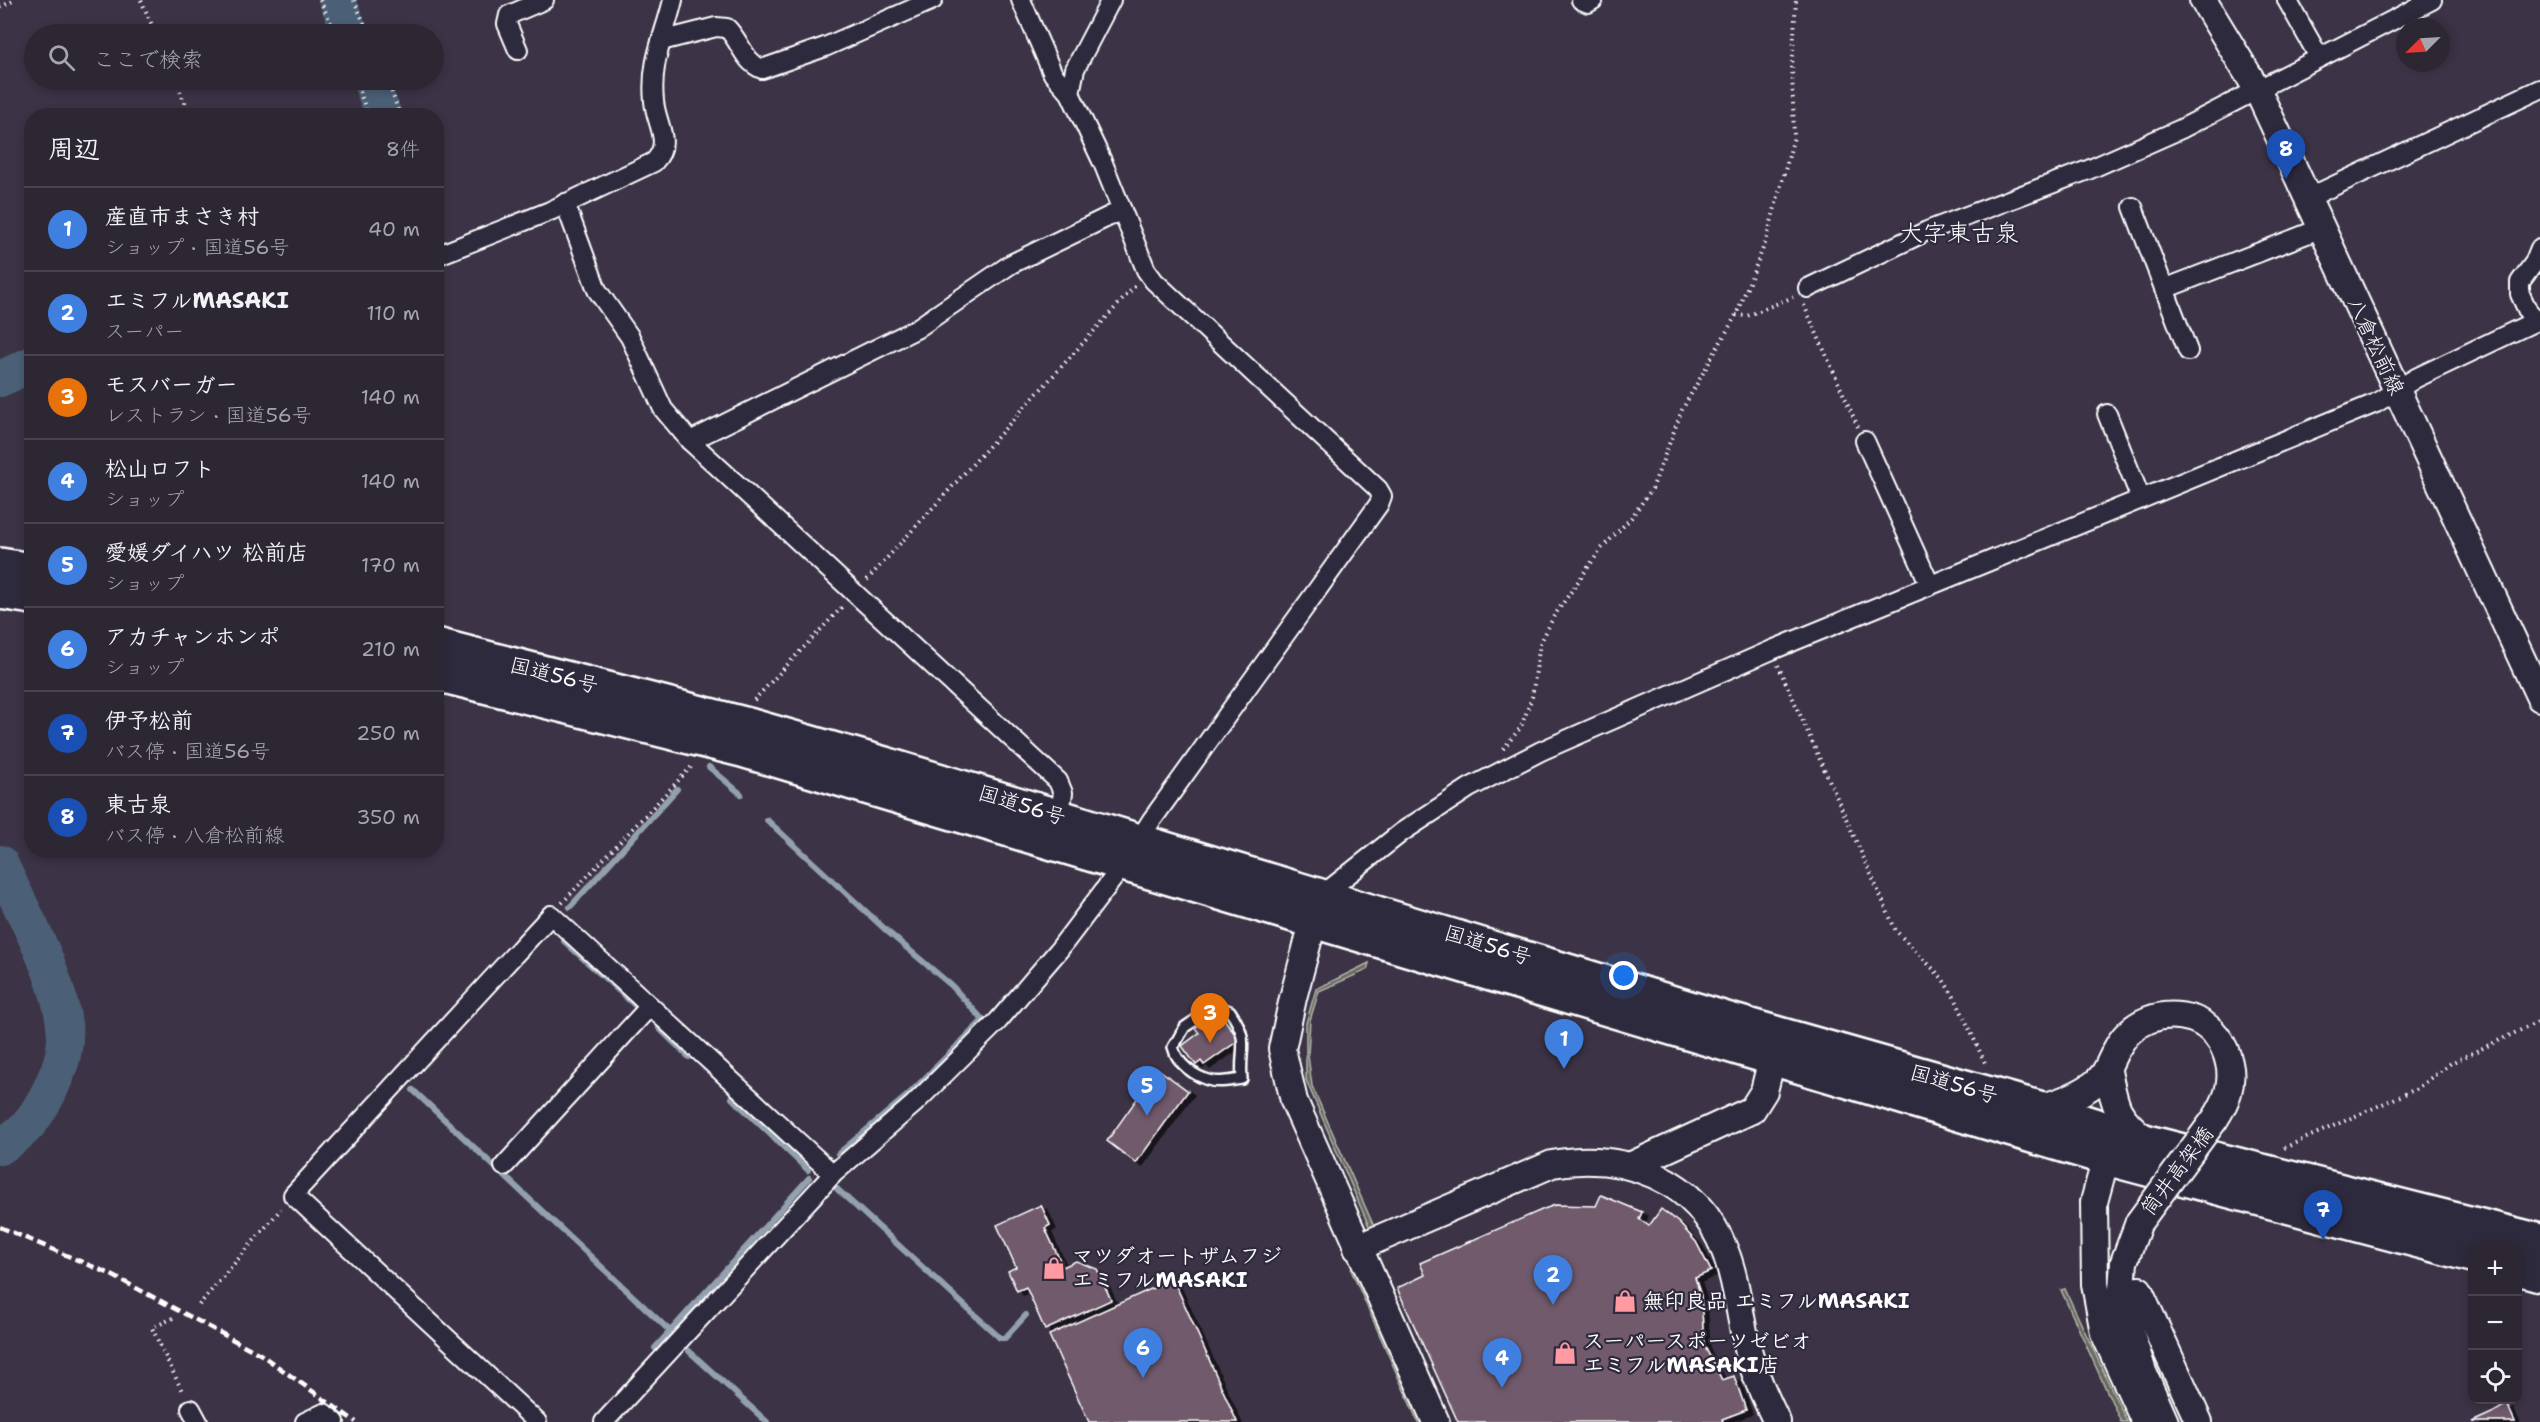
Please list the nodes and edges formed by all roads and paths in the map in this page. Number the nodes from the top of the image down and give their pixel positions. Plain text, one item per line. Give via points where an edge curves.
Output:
1 (15, 0) edge
2 (141, 0) edge
3 (320, 0) edge
4 (354, 0) edge
5 (544, 0) edge
6 (673, 0) edge
7 (933, 0) edge
8 (1021, 0) edge
9 (1111, 0) edge
10 (1581, 0) edge
11 (1593, 0) edge
12 (1796, 0) edge
13 (2203, 0) edge
14 (2287, 0) edge
15 (2432, 0) edge
16 (0, 7) edge
17 (152, 24) edge
18 (331, 24) edge
19 (365, 24) edge
20 (661, 41) junction
21 (518, 50) dead end
22 (2319, 57) junction
23 (2257, 89) junction
24 (2540, 89) edge
25 (179, 90) edge
26 (359, 90) edge
27 (391, 90) edge
28 (1070, 93) junction
29 (187, 108) edge
30 (365, 108) edge
31 (397, 108) edge
32 (2308, 198) junction
33 (565, 204) junction
34 (2133, 207) dead end
35 (1122, 210) junction
36 (2322, 228) junction
37 (2540, 248) edge
38 (444, 253) edge
39 (1147, 272) junction
40 (1808, 288) dead end
41 (2164, 289) junction
42 (1736, 315) junction
43 (2536, 320) edge
44 (2188, 351) dead end
45 (2396, 390) junction
46 (2107, 414) dead end
47 (690, 441) junction
48 (1865, 441) joint
49 (2141, 499) junction
50 (0, 565) edge
51 (24, 569) edge
52 (1930, 585) junction
53 (0, 592) edge
54 (855, 593) junction
55 (24, 596) edge
56 (444, 647) edge
57 (1772, 650) junction
58 (444, 676) edge
59 (2540, 697) edge
60 (724, 732) junction
61 (1499, 754) dead end
62 (1056, 829) junction
63 (1132, 852) junction
64 (1317, 908) junction
65 (551, 915) junction
66 (651, 1006) junction
67 (2540, 1021) edge
68 (1772, 1059) junction
69 (1986, 1065) dead end
70 (2108, 1071) junction
71 (1242, 1079) joint
72 (2039, 1108) junction
73 (2151, 1143) junction
74 (2284, 1148) dead end
75 (2106, 1158) junction
76 (1632, 1165) junction
77 (504, 1166) dead end
78 (833, 1174) junction
79 (293, 1195) junction
80 (2540, 1241) edge
81 (1357, 1248) junction
82 (2468, 1254) edge
83 (2522, 1269) edge
84 (2540, 1274) edge
85 (2139, 1290) dead end
86 (199, 1305) dead end
87 (172, 1318) dead end
88 (2137, 1347) junction
89 (2163, 1387) junction
90 (194, 1416) edge
91 (305, 1422) edge
92 (335, 1422) edge
93 (537, 1422) edge
94 (604, 1422) edge
95 (1436, 1422) edge
96 (1777, 1422) edge
97 (2145, 1422) edge
98 (2165, 1422) edge
99 (2177, 1422) edge
100 (2188, 1422) edge
101 (2199, 1422) edge

1 - 16 path
2 - 17 path
3 - 18 path
4 - 19 path
5 - 21 street via 510,15 507,24
6 - 20 street
7 - 20 street via 825,47 762,69 745,56 727,28 716,27
8 - 28 street via 1053,75
9 - 28 street via 1075,69
10 - 11 street
12 - 42 path via 1792,67 1794,137 1766,240
13 - 23 street, 八倉松前線
14 - 22 street
15 - 22 street
20 - 33 street via 653,64 653,83 654,105 664,140 662,153 654,162
22 - 23 street
23 - 32 street, 八倉松前線
23 - 40 street via 2137,149 1927,231
24 - 32 street
25 - 29 path
26 - 30 path
27 - 31 path
28 - 35 street
32 - 36 street, 八倉松前線
33 - 38 street
33 - 47 street via 597,290 630,337 663,409
34 - 41 street
35 - 39 street
35 - 47 street via 1011,264 916,329
36 - 41 street
36 - 45 street, 八倉松前線
37 - 43 street via 2520,282 2520,294
39 - 54 path
39 - 63 street via 1382,496
41 - 44 street
42 - 48 path via 1748,316 1800,294
42 - 61 path via 1682,410 1652,489 1601,549 1554,616 1540,644 1532,697 1521,727
43 - 45 street
45 - 49 street via 2376,403
45 - 59 street, 八倉松前線
46 - 49 street
47 - 54 street
48 - 52 street
49 - 52 street
50 - 51 highway
52 - 57 street
53 - 55 highway
54 - 60 path
54 - 62 street via 1058,781 1063,793
56 - 60 highway, 国道56号
57 - 64 street via 1541,751 1469,788 1402,832
57 - 69 path via 1896,931 1942,978
58 - 60 highway, 国道56号
60 - 62 highway, 国道56号
60 - 65 path
62 - 63 highway, 国道56号
63 - 64 highway, 国道56号
63 - 78 street via 1058,951 998,1021 914,1104
64 - 68 highway, 国道56号
64 - 72 highway, 国道56号 via 1726,1018
64 - 81 street via 1282,1049 1302,1123
65 - 66 street
65 - 79 street
66 - 77 street
66 - 78 street
67 - 74 path via 2451,1063 2416,1089
68 - 75 highway, 国道56号
68 - 76 street via 1764,1091 1752,1110
70 - 72 street via 2083,1091
70 - 73 street via 2123,1122
70 - 88 street, 筒井高架橋, bridge via 2127,1034 2142,1022 2177,1014 2203,1022 2221,1041 2229,1064 2230,1088 2215,1119 2139,1222 2124,1262 2121,1303
71 - 71 lane via 1212,1082 1181,1065 1173,1047 1185,1027 1216,1006 1230,1011 1244,1038
72 - 73 highway, 国道56号
73 - 80 highway, 国道56号
75 - 82 highway, 国道56号
75 - 97 street via 2094,1202 2099,1248 2095,1284 2104,1334
76 - 81 street via 1587,1160 1552,1164
76 - 96 street via 1676,1187 1713,1226 1732,1274 1755,1370
78 - 94 street
79 - 86 path
79 - 93 street
81 - 95 street
83 - 84 highway
85 - 101 street
87 - 90 path via 152,1328
88 - 89 street
88 - 98 street via 2142,1372
89 - 99 street
89 - 100 street via 2180,1405
91 - 92 street via 324,1413

